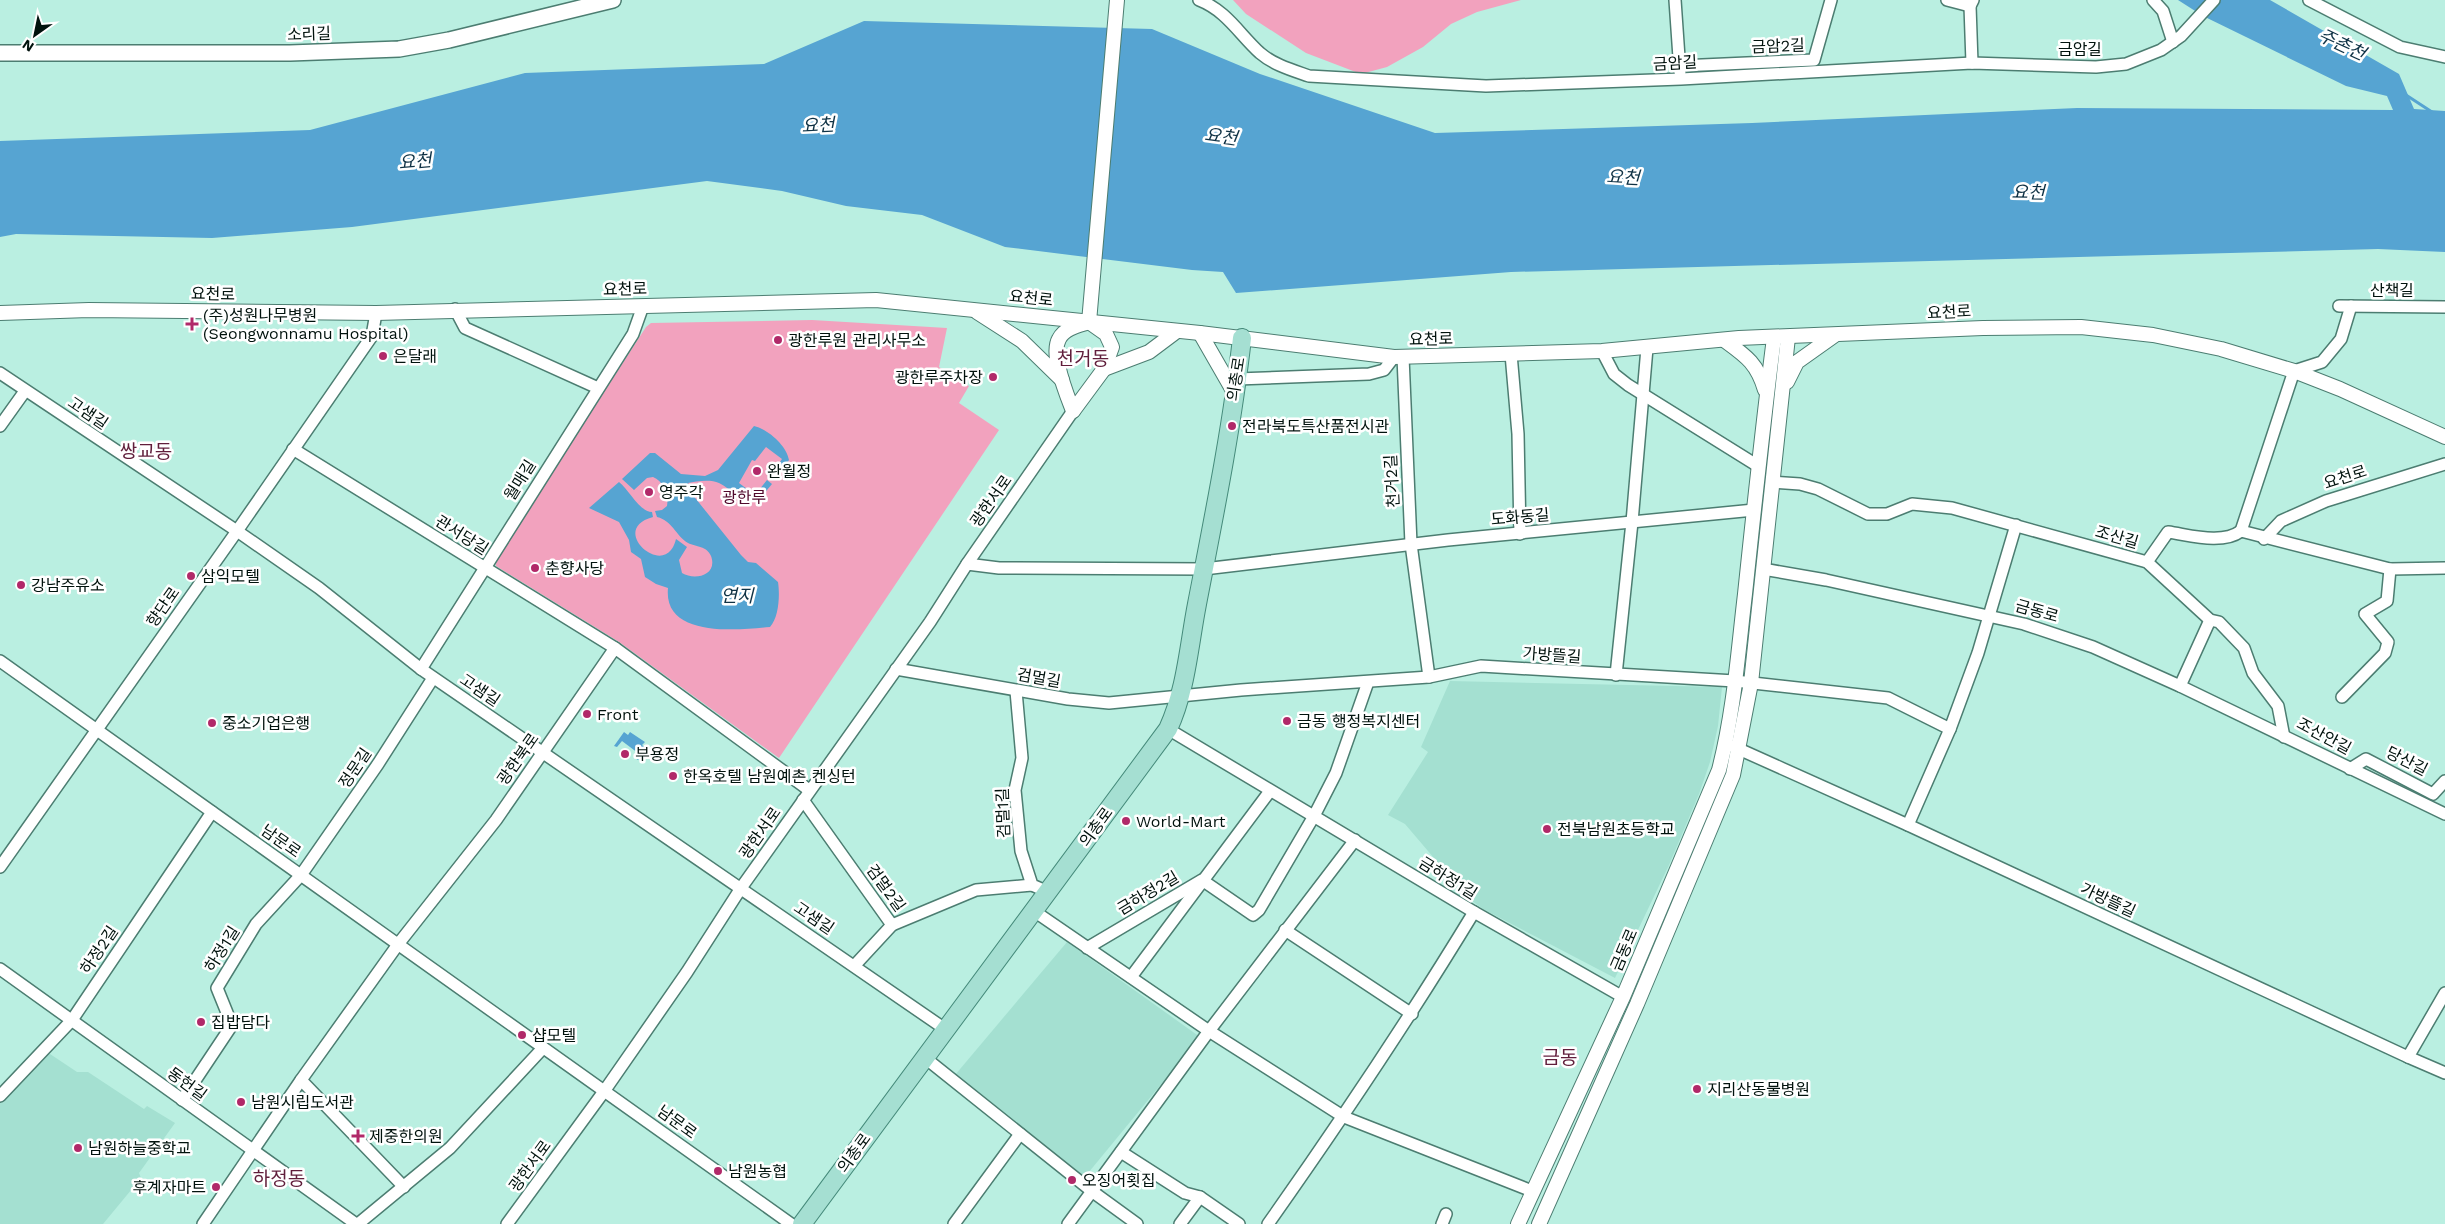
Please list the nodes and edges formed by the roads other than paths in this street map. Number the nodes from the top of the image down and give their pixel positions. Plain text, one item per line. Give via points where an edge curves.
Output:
1 (613, 0) edge
2 (1199, 0) edge
3 (1675, 0) edge
4 (1831, 0) edge
5 (1947, 0) edge
6 (2153, 0) edge
7 (2214, 0) edge
8 (2309, 0) edge
9 (1971, 3) edge
10 (1116, 4) edge
11 (2177, 39) junction
12 (0, 53) edge
13 (2445, 57) edge
14 (1972, 63) junction
15 (1680, 66) junction
16 (1681, 79) junction
17 (643, 306) junction
18 (2445, 307) edge
19 (455, 309) junction
20 (975, 310) junction
21 (0, 313) edge
22 (376, 313) junction
23 (1089, 322) junction
24 (1177, 331) junction
25 (1200, 333) junction
26 (1835, 335) junction
27 (1788, 337) junction
28 (1242, 338) junction
29 (1774, 338) junction
30 (1724, 340) junction
31 (1647, 348) junction
32 (1602, 352) junction
33 (1512, 354) junction
34 (1399, 357) junction
35 (1104, 369) junction
36 (2294, 371) junction
37 (0, 373) edge
38 (1062, 380) junction
39 (1236, 386) junction
40 (598, 388) junction
41 (25, 391) junction
42 (1642, 394) junction
43 (1766, 395) junction
44 (1782, 397) junction
45 (1073, 411) junction
46 (0, 426) edge
47 (2445, 437) edge
48 (293, 448) junction
49 (2445, 464) edge
50 (1758, 466) junction
51 (1772, 482) junction
52 (1754, 510) junction
53 (1632, 522) junction
54 (2016, 526) junction
55 (237, 531) junction
56 (2241, 532) junction
57 (1520, 534) junction
58 (2264, 539) junction
59 (1411, 544) junction
60 (2147, 562) junction
61 (967, 564) junction
62 (484, 567) junction
63 (1204, 568) junction
64 (2445, 568) edge
65 (1763, 569) junction
66 (2390, 569) junction
67 (1989, 616) junction
68 (2210, 620) junction
69 (615, 648) junction
70 (0, 661) edge
71 (420, 669) junction
72 (896, 669) junction
73 (1616, 675) junction
74 (1429, 677) junction
75 (433, 678) junction
76 (1735, 681) junction
77 (1368, 682) junction
78 (1751, 683) junction
79 (2180, 686) junction
80 (1016, 691) junction
81 (1179, 696) junction
82 (2342, 697) dead end
83 (96, 729) junction
84 (1168, 729) junction
85 (1950, 729) junction
86 (2284, 737) junction
87 (1725, 745) junction
88 (1740, 748) junction
89 (543, 752) junction
90 (2350, 769) junction
91 (2445, 780) edge
92 (1270, 791) junction
93 (806, 795) junction
94 (212, 812) junction
95 (2445, 814) edge
96 (1314, 816) junction
97 (1908, 825) junction
98 (1355, 840) junction
99 (0, 867) edge
100 (301, 875) junction
101 (1202, 880) junction
102 (741, 888) junction
103 (1040, 888) junction
104 (1034, 911) junction
105 (1474, 912) junction
106 (892, 925) junction
107 (1285, 930) junction
108 (399, 943) junction
109 (1087, 948) junction
110 (855, 965) junction
111 (0, 969) edge
112 (1131, 977) junction
113 (2445, 993) edge
114 (1623, 997) junction
115 (1412, 1014) junction
116 (72, 1020) junction
117 (945, 1029) junction
118 (1209, 1032) junction
119 (543, 1048) junction
120 (924, 1057) junction
121 (2408, 1057) junction
122 (2445, 1073) edge
123 (302, 1080) junction
124 (605, 1090) junction
125 (0, 1096) edge
126 (182, 1100) junction
127 (1344, 1117) junction
128 (1020, 1134) junction
129 (254, 1151) junction
130 (1121, 1152) junction
131 (404, 1187) junction
132 (1532, 1191) junction
133 (1093, 1192) junction
134 (1200, 1197) junction
135 (203, 1224) edge
136 (357, 1224) edge
137 (507, 1224) edge
138 (790, 1224) edge
139 (802, 1224) edge
140 (954, 1224) edge
141 (1068, 1224) edge
142 (1137, 1224) edge
143 (1180, 1224) edge
144 (1239, 1224) edge
145 (1268, 1224) edge
146 (1518, 1224) edge
147 (1539, 1224) edge

1 - 12 main road, 소리길 via 399,49 281,53
2 - 16 street, 금암길 via 1227,16 1272,61 1309,76 1486,86
3 - 15 street
4 - 15 street, 금암2길 via 1814,60
5 - 9 street
6 - 11 street via 2163,11
7 - 11 street, 금암길
8 - 13 street via 2400,47
9 - 14 street
10 - 23 street
11 - 14 street, 금암길 via 2149,56 2126,64 2096,67
14 - 16 street, 금암길
15 - 16 street
17 - 19 street, 요천로
17 - 20 street, 요천로 via 876,300
17 - 40 street, 월매길 via 633,334
18 - 36 street, 산책길 via 2345,306 2341,339 2322,362
19 - 22 street, 요천로
19 - 40 street via 465,328
20 - 23 street, 요천로
20 - 38 street via 1022,341
21 - 22 street, 요천로 via 89,310
22 - 48 street, 향단로 via 372,336
23 - 24 street, 요천로
23 - 35 street via 1099,328 1112,346
23 - 38 street via 1071,328 1059,338 1057,350
24 - 25 street, 요천로
24 - 35 street via 1149,352
25 - 28 street, 요천로
25 - 39 street
26 - 27 street, 요천로
26 - 36 street, 요천로 via 2081,327 2163,337 2221,349
26 - 44 street via 1797,362
27 - 29 street, 요천로
27 - 44 street, 금동로
28 - 34 street, 요천로
28 - 39 main road, 의총로
29 - 30 street, 요천로
29 - 43 street, 금동로
30 - 31 street, 요천로
30 - 43 street via 1748,356 1760,373
31 - 32 street, 요천로
31 - 42 street
32 - 33 street, 요천로
32 - 42 street via 1614,374
33 - 34 street, 요천로
33 - 57 street
34 - 39 street via 1384,370 1369,374
34 - 59 street, 천거2길
35 - 45 street
36 - 47 street, 요천로
36 - 56 street
37 - 41 street, 고샘길
38 - 45 street
39 - 63 main road, 의총로
40 - 62 street, 월매길
41 - 46 street
41 - 55 street, 고샘길
42 - 50 street
42 - 53 street
43 - 50 street, 금동로
44 - 51 street, 금동로
45 - 61 street, 광한서로
48 - 55 street, 향단로
48 - 62 street, 관서당길
49 - 58 street, 요천로 via 2326,501 2281,521
50 - 52 street, 금동로
51 - 54 street, 조산길 via 1818,489 1868,514 1887,514 1912,504 1952,508
51 - 65 street, 금동로
52 - 53 street, 도화동길
52 - 76 street, 금동로
53 - 57 street, 도화동길
53 - 73 street
54 - 60 street, 조산길
54 - 67 street
55 - 71 street, 고샘길 via 319,588
55 - 83 street, 향단로
56 - 58 street
56 - 60 street, 조산길 via 2220,538 2168,532
57 - 59 street, 도화동길
58 - 66 street
59 - 63 street, 도화동길
59 - 74 street
60 - 68 street, 조산안길
61 - 63 street via 999,568
61 - 72 street, 광한서로
62 - 69 street, 관서당길
62 - 71 street, 월매길
63 - 81 main road, 의총로
64 - 66 street
65 - 67 street, 금동로
65 - 78 street, 금동로
66 - 82 street via 2387,601 2365,614 2388,642 2385,653
67 - 79 street, 금동로 via 2093,647
67 - 85 street
68 - 79 street
68 - 86 street, 조산안길 via 2218,622 2244,648 2253,673 2278,706
69 - 89 street, 광한북로
69 - 93 street
70 - 83 street, 남문로
71 - 75 street, 고샘길
72 - 80 street, 검멀길
72 - 93 street, 광한서로
73 - 74 street, 가방뜰길 via 1481,666
73 - 76 street, 가방뜰길
74 - 77 street, 가방뜰길
75 - 89 street, 고샘길
75 - 100 street, 정문길
76 - 78 street
76 - 87 street, 금동로
77 - 81 street, 가방뜰길
77 - 96 street via 1336,773
78 - 85 street via 1888,698
78 - 88 street, 금동로
79 - 86 street, 금동로
80 - 81 street, 검멀길 via 1109,703
80 - 103 street, 검멀1길 via 1022,758 1015,790 1020,851
81 - 84 main road, 의총로
83 - 94 street, 남문로
83 - 99 street, 향단로
84 - 92 street
84 - 103 main road, 의총로
85 - 97 street
86 - 90 street, 조산안길
87 - 88 street, 가방뜰길
87 - 114 street, 금동로 via 1707,801
88 - 97 street, 가방뜰길
88 - 147 street, 금동로 via 1721,807
89 - 102 street, 고샘길
89 - 108 street, 광한북로 via 496,820
90 - 91 street, 당산길 via 2366,759 2433,794
90 - 95 street, 조산안길
92 - 96 street
92 - 101 street
93 - 102 street, 광한서로
93 - 106 street, 검멀2길
94 - 100 street, 남문로
94 - 116 street, 하정2길
96 - 98 street
96 - 101 street, 금하정2길 via 1253,915
97 - 121 street, 가방뜰길
98 - 105 street, 금하정1길
98 - 107 street
100 - 108 street, 남문로
100 - 126 street, 하정1길 via 256,924 217,988 232,1025
101 - 109 street, 금하정2길
101 - 112 street
102 - 110 street, 고샘길
102 - 124 street, 광한서로
103 - 104 main road, 의총로
103 - 106 street, 검멀2길 via 976,890
104 - 109 street
104 - 117 main road, 의총로
105 - 114 street
105 - 115 street, 금하정1길
106 - 110 street
107 - 115 street
107 - 118 street
108 - 119 street, 남문로
108 - 123 street, 광한북로
109 - 112 street
110 - 117 street, 고샘길
111 - 116 street, 동헌길
112 - 118 street
113 - 121 street
114 - 132 street, 금동로
115 - 127 street, 금하정1길
116 - 125 street, 하정2길
116 - 126 street, 동헌길
117 - 120 main road, 의총로
118 - 127 street
118 - 130 street
119 - 124 street, 남문로
119 - 131 street via 450,1148
120 - 128 street
120 - 139 main road, 의총로
121 - 122 street, 가방뜰길
123 - 129 street, 광한북로
123 - 131 street
124 - 137 street, 광한서로
124 - 138 street, 남문로
126 - 129 street, 동헌길
127 - 132 street
127 - 145 street, 금하정1길
128 - 133 street
128 - 140 street
129 - 135 street, 광한북로
129 - 136 street, 동헌길
130 - 133 street
130 - 134 street via 1185,1193
131 - 136 street
132 - 146 street, 금동로
133 - 141 street
133 - 142 street
134 - 143 street
134 - 144 street

